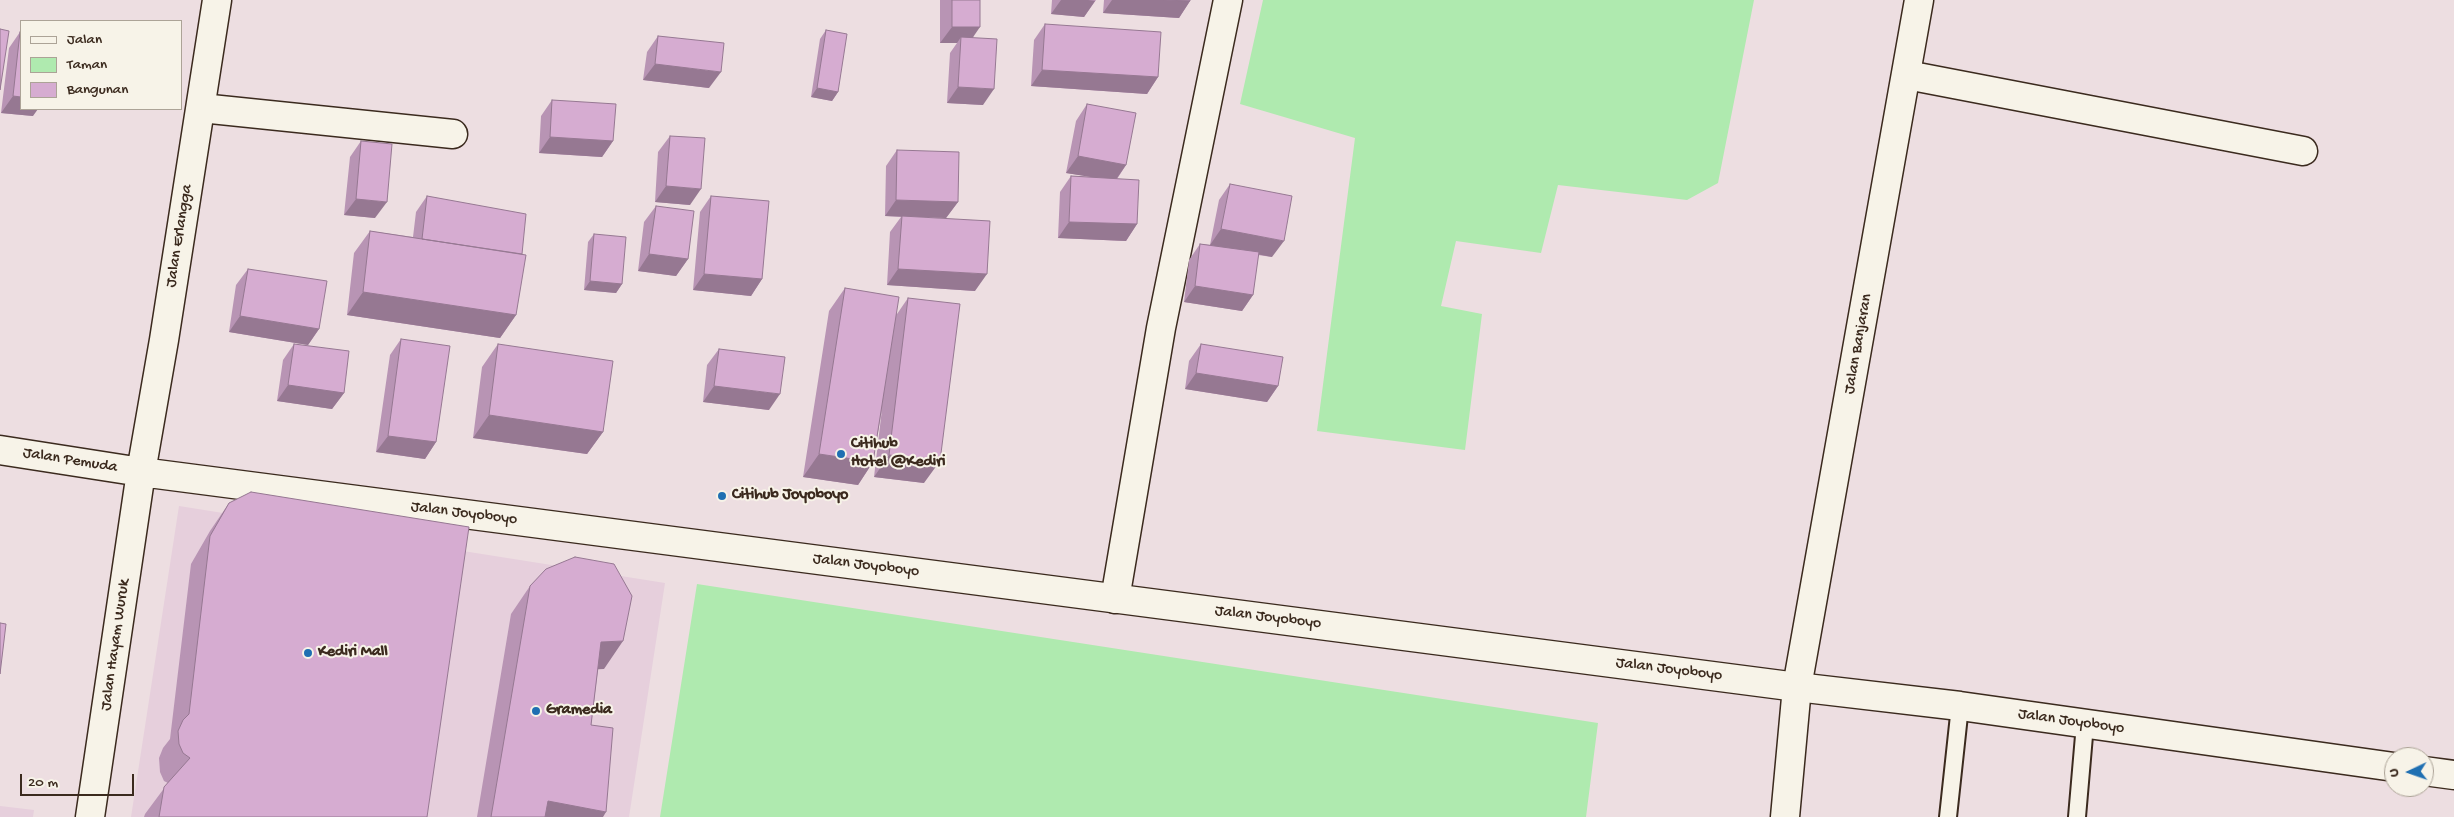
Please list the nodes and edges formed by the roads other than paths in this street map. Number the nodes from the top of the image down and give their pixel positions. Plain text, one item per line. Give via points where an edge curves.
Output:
1 (217, 0) edge
2 (1228, 0) edge
3 (1918, 0) edge
4 (1907, 75) junction
5 (201, 108) junction
6 (453, 134) dead end
7 (2303, 151) dead end
8 (0, 450) edge
9 (141, 472) junction
10 (1115, 599) junction
11 (1797, 687) junction
12 (1960, 706) junction
13 (2085, 724) junction
14 (2384, 766) edge
15 (2434, 772) edge
16 (2454, 775) edge
17 (90, 817) edge
18 (1785, 817) edge
19 (1948, 817) edge
20 (2077, 817) edge

1 - 5 main road, Jalan Erlangga
2 - 10 main road via 1161,328
3 - 4 main road, Jalan Banjaran
4 - 7 main road
4 - 11 main road, Jalan Banjaran
5 - 6 main road
5 - 9 main road, Jalan Erlangga
8 - 9 main road, Jalan Pemuda
9 - 10 main road, Jalan Joyoboyo
9 - 17 main road, Jalan Hayam Wuruk
10 - 11 main road, Jalan Joyoboyo
11 - 12 main road, Jalan Joyoboyo
11 - 18 main road, Jalan Banjaran
12 - 13 main road, Jalan Joyoboyo
12 - 19 lane
13 - 14 main road, Jalan Joyoboyo
13 - 20 lane
15 - 16 main road

